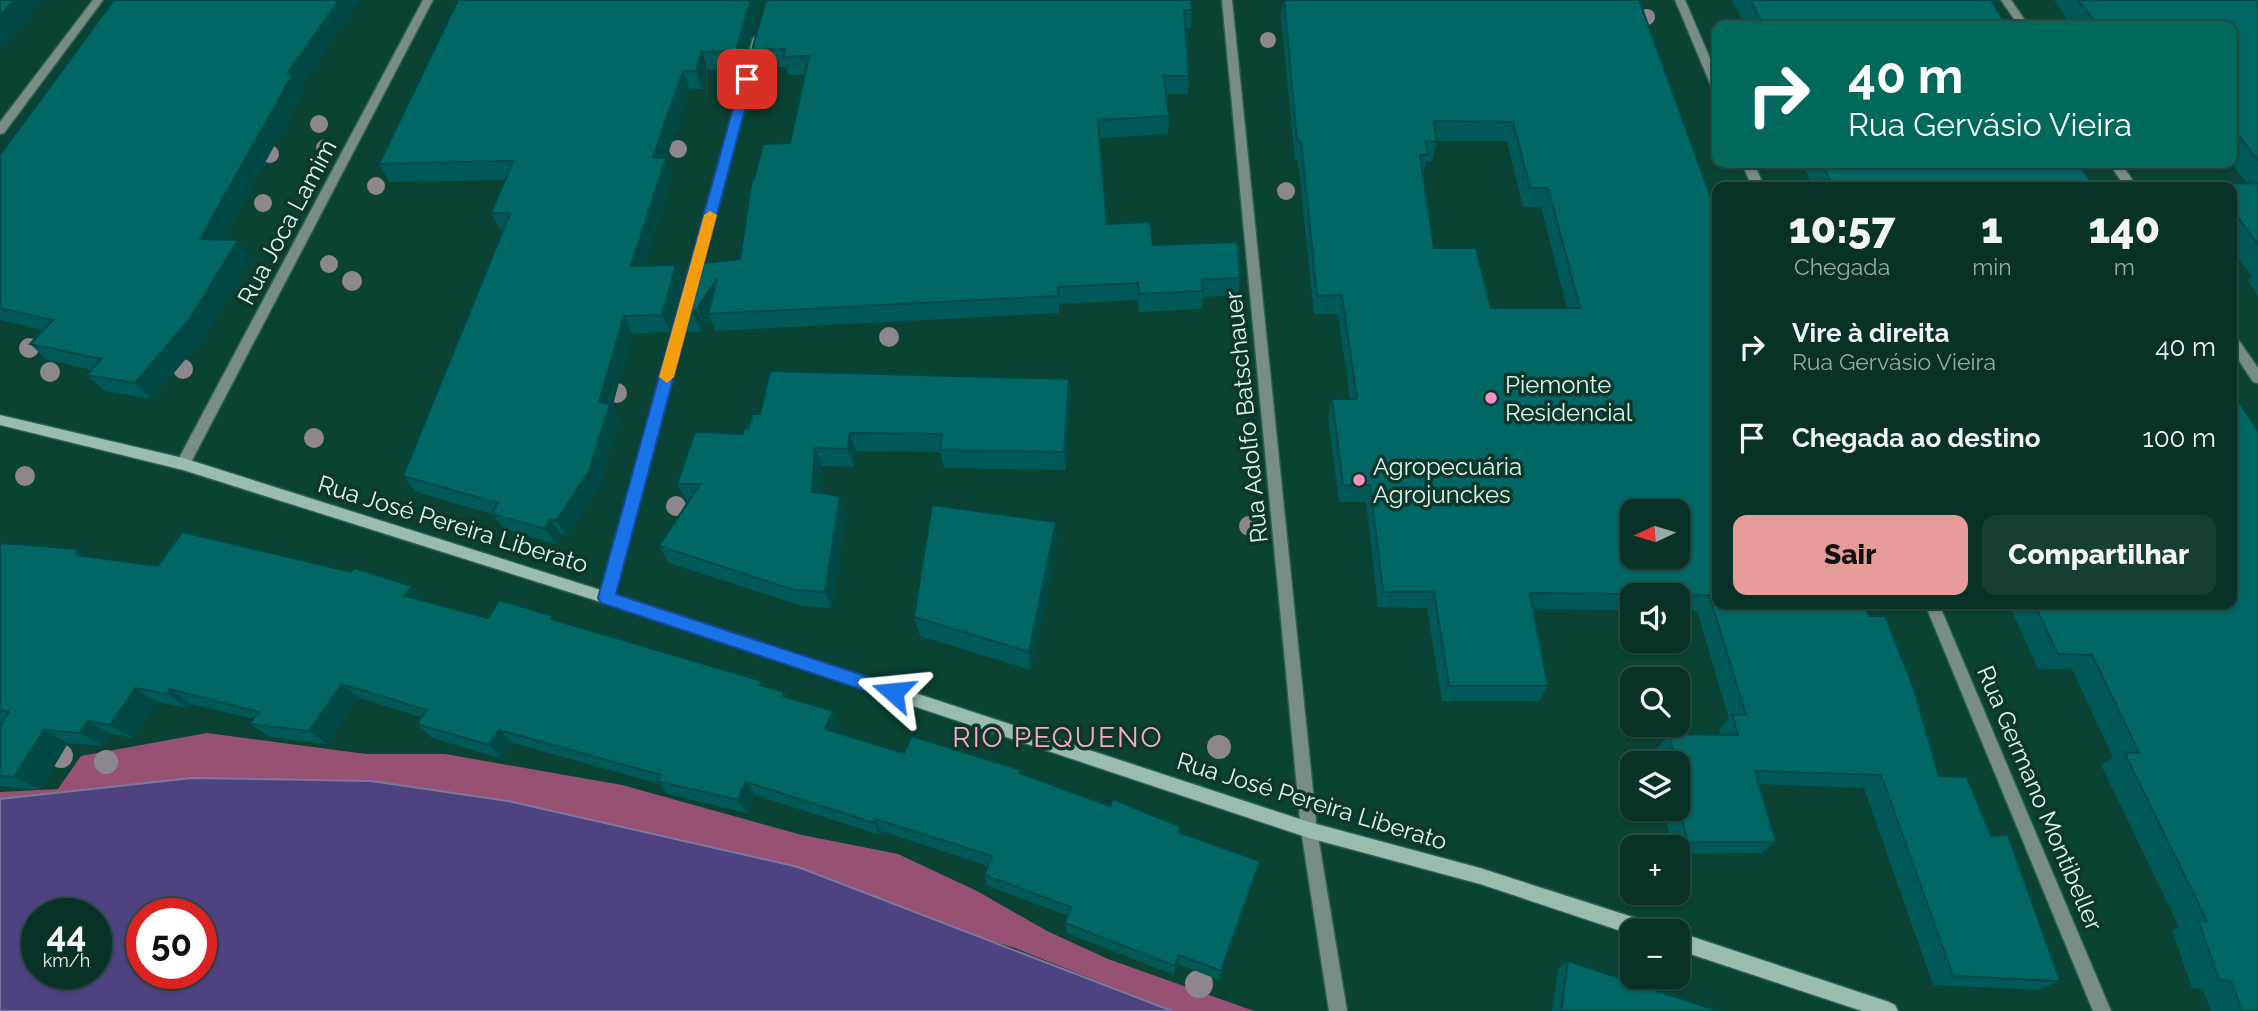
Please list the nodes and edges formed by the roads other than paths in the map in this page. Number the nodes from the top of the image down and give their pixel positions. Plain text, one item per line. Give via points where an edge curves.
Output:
1 (98, 0) edge
2 (428, 0) edge
3 (1227, 0) edge
4 (1680, 0) edge
5 (2006, 0) edge
6 (2021, 21) edge
7 (761, 27) edge
8 (1712, 76) edge
9 (0, 130) edge
10 (2237, 347) edge
11 (2258, 378) edge
12 (0, 420) edge
13 (183, 464) junction
14 (607, 598) junction
15 (1934, 609) edge
16 (1309, 830) junction
17 (1620, 922) edge
18 (1690, 945) edge
19 (1338, 1011) edge
20 (1889, 1011) edge
21 (2102, 1011) edge

1 - 9 street
2 - 13 street, Rua Joca Lamim
3 - 16 street, Rua Adolfo Batschauer
4 - 8 street
5 - 6 street
7 - 14 street
10 - 11 street
12 - 13 main road, Rua José Pereira Liberato
13 - 14 main road, Rua José Pereira Liberato
14 - 16 main road, Rua José Pereira Liberato
15 - 21 street, Rua Germano Montibeller
16 - 17 main road, Rua José Pereira Liberato via 1480,876
16 - 19 street, Rua Adolfo Batschauer
18 - 20 main road

